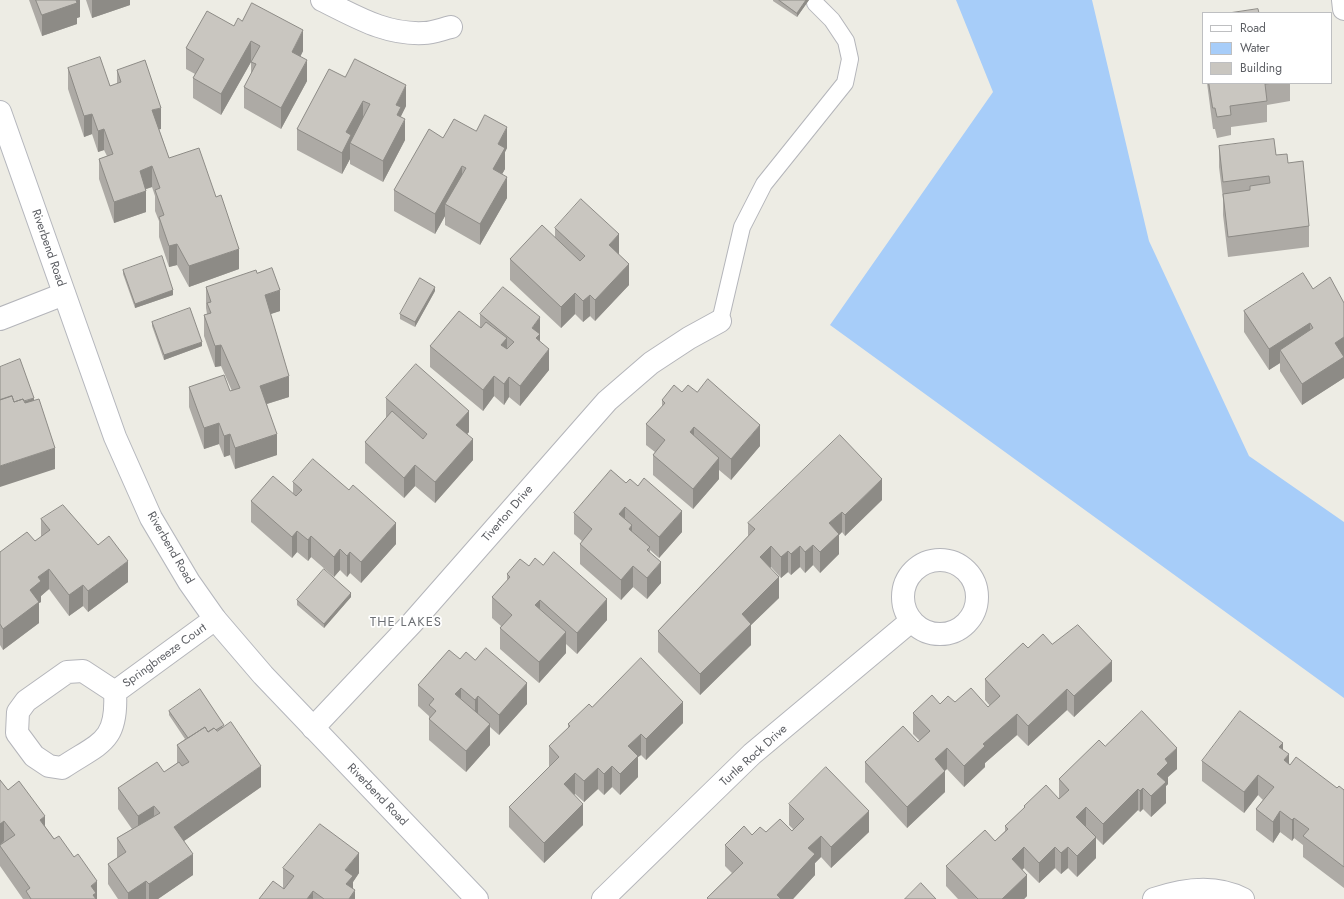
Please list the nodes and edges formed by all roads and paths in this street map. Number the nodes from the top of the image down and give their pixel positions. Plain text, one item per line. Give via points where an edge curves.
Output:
1 (322, 0) edge
2 (1343, 0) edge
3 (815, 3) dead end
4 (1344, 8) edge
5 (451, 27) dead end
6 (0, 112) edge
7 (64, 294) junction
8 (0, 319) edge
9 (720, 321) joint
10 (215, 619) junction
11 (911, 621) dead end
12 (115, 692) junction
13 (313, 728) junction
14 (477, 899) edge
15 (603, 899) edge
16 (1154, 899) edge
17 (1243, 899) edge

1 - 5 street via 377,27 398,33 425,34
2 - 4 street
3 - 9 lane via 832,20 846,41 850,59 845,83 764,184 742,227
6 - 7 street, Riverbend Road
7 - 8 street
7 - 10 street, Riverbend Road via 114,437 151,518 189,582
9 - 13 street, Tiverton Drive via 651,364 607,401 412,623
10 - 12 street, Springbreeze Court
10 - 13 street, Riverbend Road via 262,675
11 - 15 street, Turtle Rock Drive via 752,754
12 - 12 street, Springbreeze Court via 117,713 108,737 62,768 49,766 34,756 17,733 18,712 26,701 67,672 83,671
13 - 14 street, Riverbend Road
16 - 17 street via 1177,891 1206,889 1234,894

